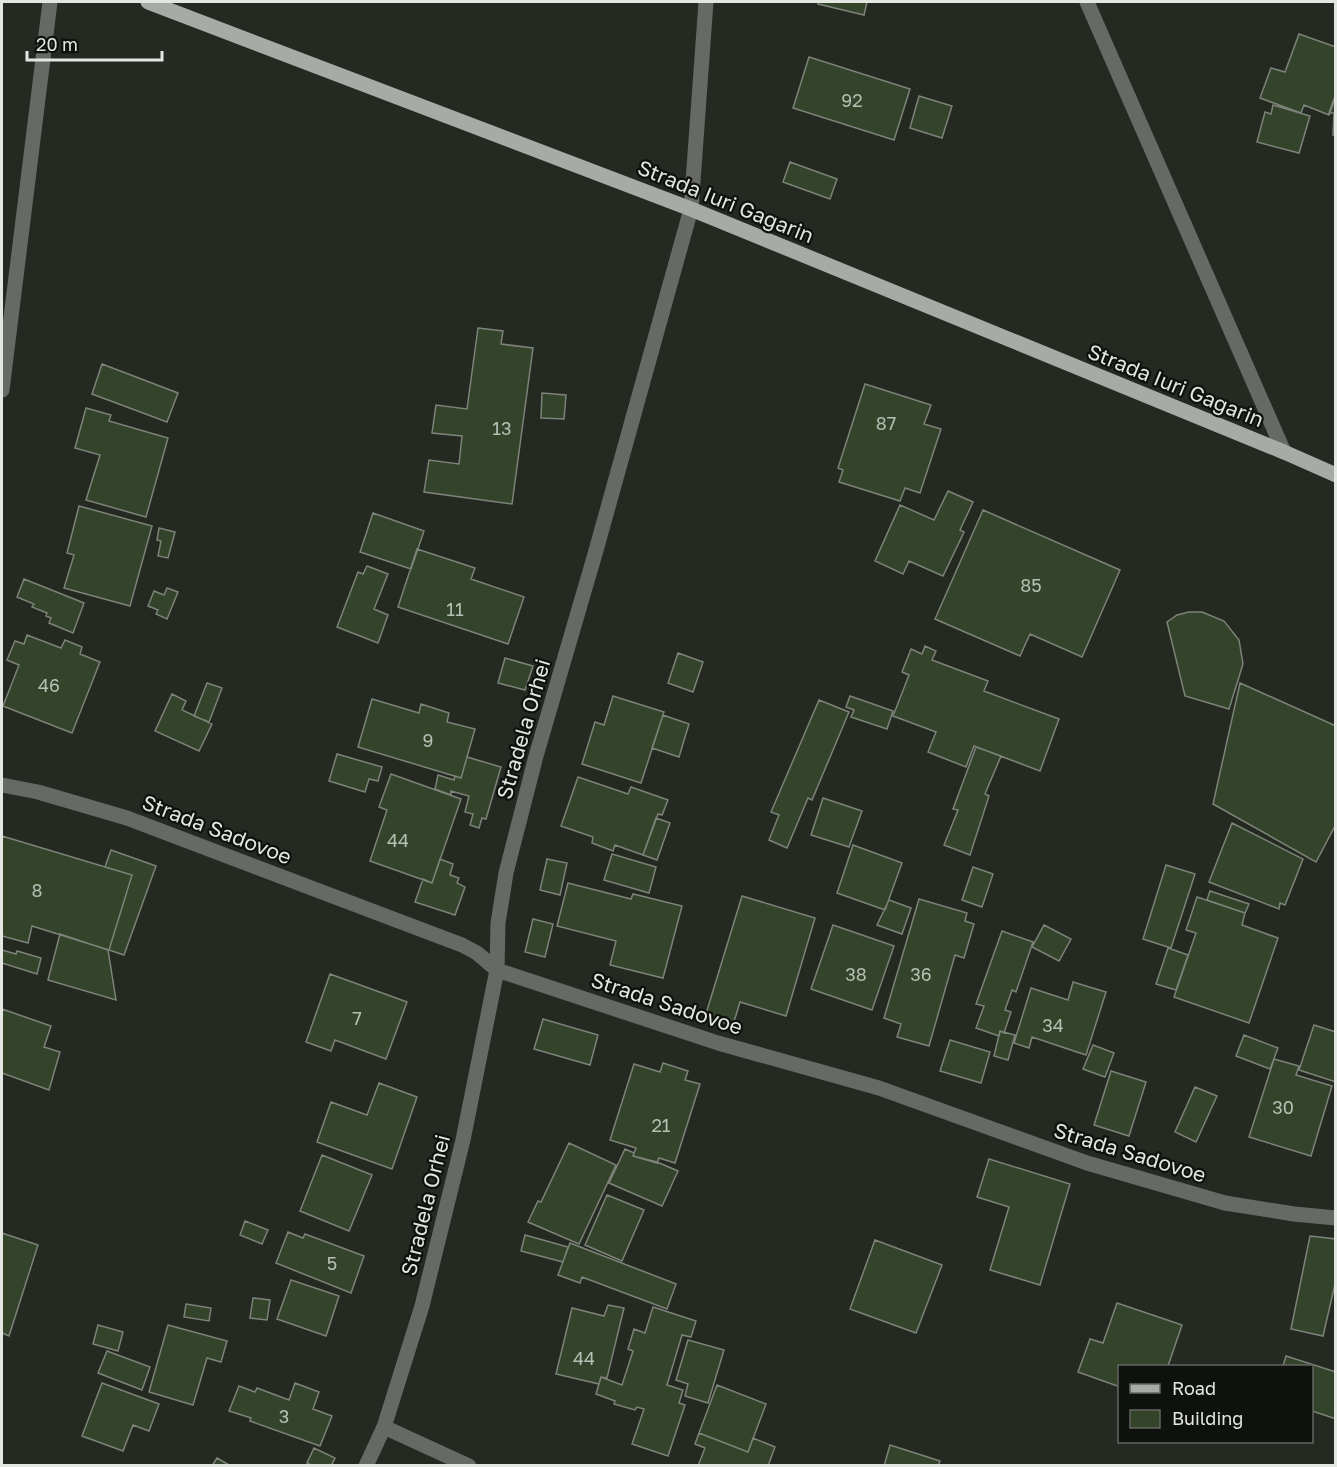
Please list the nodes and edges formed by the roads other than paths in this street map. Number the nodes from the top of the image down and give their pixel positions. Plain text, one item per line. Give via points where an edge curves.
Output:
1 (50, 2) edge
2 (148, 2) edge
3 (706, 2) edge
4 (1087, 2) edge
5 (691, 209) junction
6 (2, 390) edge
7 (1284, 452) junction
8 (1335, 475) edge
9 (2, 784) edge
10 (497, 970) junction
11 (1335, 1218) edge
12 (384, 1427) junction
13 (366, 1466) edge
14 (469, 1466) edge

1 - 6 street
2 - 5 main road, Strada Iuri Gagarin
3 - 5 street, Stradela Orhei
4 - 7 street, Strada Iuri Gagarin
5 - 7 main road, Strada Iuri Gagarin
5 - 10 street, Stradela Orhei via 514,841 498,923
7 - 8 main road, Strada Iuri Gagarin
9 - 10 street, Strada Sadovoe via 127,818 462,945
10 - 11 street, Strada Sadovoe via 718,1043 879,1088 1099,1166 1225,1203
10 - 12 street, Stradela Orhei via 463,1140 422,1306
12 - 13 street, Stradela Orhei
12 - 14 street

